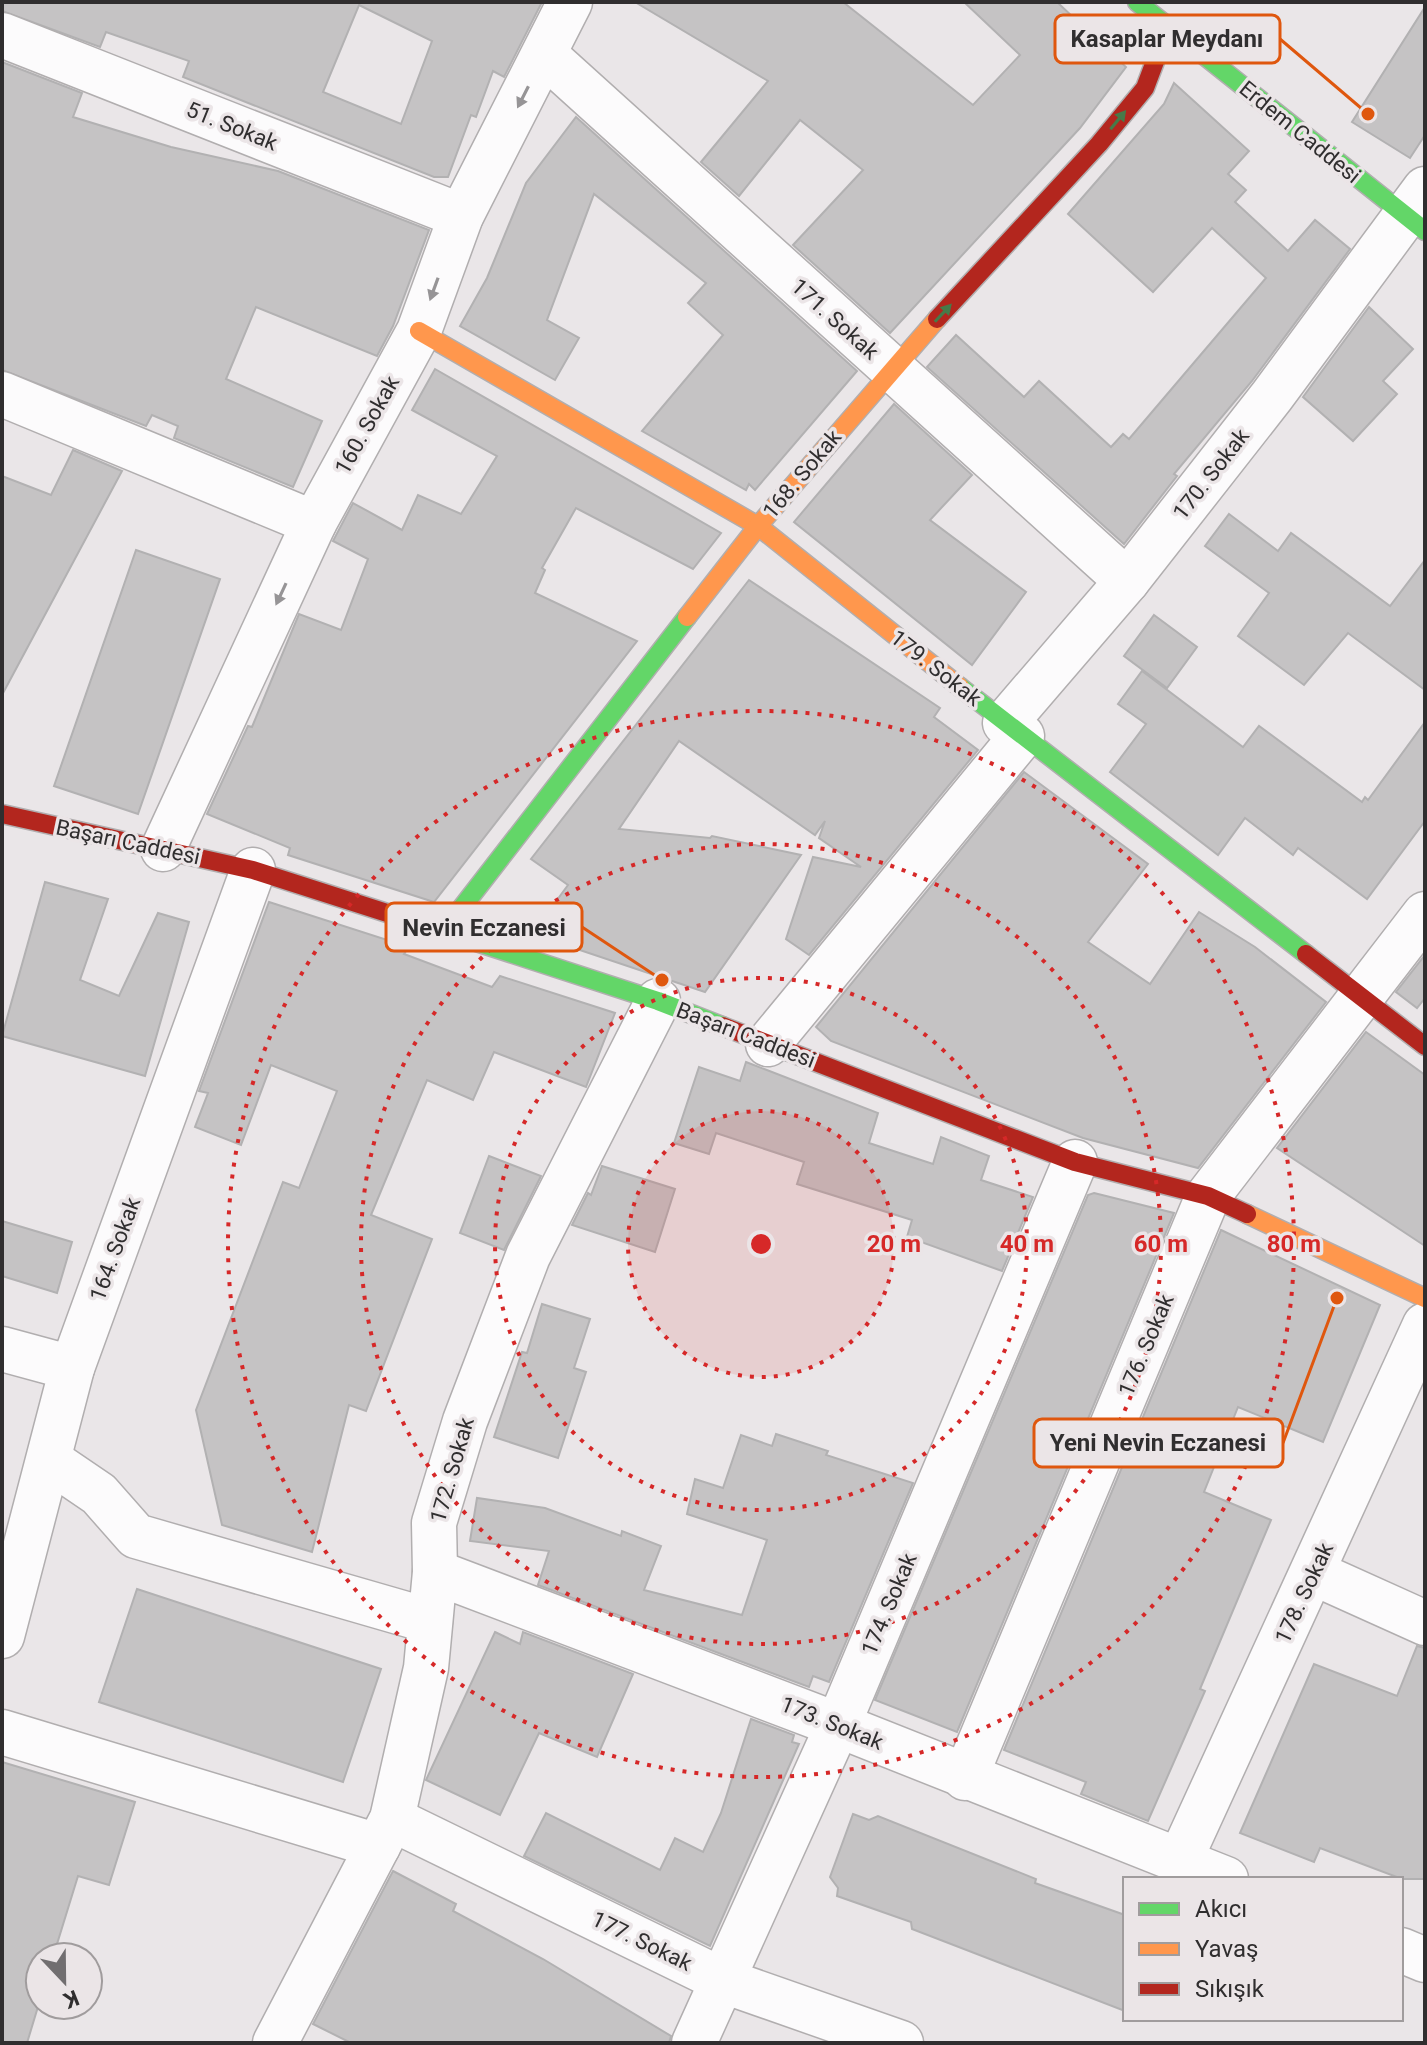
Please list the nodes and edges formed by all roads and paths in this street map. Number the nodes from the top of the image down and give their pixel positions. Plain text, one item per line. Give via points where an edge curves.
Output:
1 (570, 2) edge
2 (1137, 2) edge
3 (1168, 27) junction
4 (2, 35) edge
5 (545, 55) junction
6 (1419, 213) edge
7 (461, 216) junction
8 (419, 331) junction
9 (890, 370) junction
10 (2, 394) edge
11 (314, 523) junction
12 (758, 526) junction
13 (1127, 581) junction
14 (1014, 729) junction
15 (2, 814) edge
16 (163, 849) junction
17 (253, 870) junction
18 (1425, 914) edge
19 (443, 932) junction
20 (1362, 1000) junction
21 (658, 1001) junction
22 (768, 1044) junction
23 (1425, 1046) edge
24 (1075, 1162) junction
25 (1208, 1196) junction
26 (1425, 1298) edge
27 (1425, 1325) edge
28 (2, 1349) edge
29 (72, 1368) junction
30 (49, 1460) junction
31 (435, 1572) junction
32 (1314, 1573) junction
33 (430, 1621) junction
34 (1425, 1623) edge
35 (2, 1636) edge
36 (838, 1725) junction
37 (2, 1732) edge
38 (965, 1778) junction
39 (385, 1832) junction
40 (1180, 1860) junction
41 (1221, 1877) edge
42 (1403, 1951) edge
43 (1425, 1960) edge
44 (724, 1981) junction
45 (275, 2043) edge
46 (694, 2043) edge
47 (901, 2043) edge

1 - 5 street, 160. Sokak
2 - 3 street, Erdem Caddesi
3 - 6 street, Erdem Caddesi
9 -> 3 street, 168. Sokak via 1145,88
4 - 7 street, 51. Sokak
5 -> 7 street, 160. Sokak
5 - 9 street, 171. Sokak
6 - 13 street, 170. Sokak
7 -> 8 street, 160. Sokak
8 - 11 street, 160. Sokak
8 - 12 street, 179. Sokak
9 - 12 street, 168. Sokak
9 - 13 street, 171. Sokak
10 - 11 street
11 -> 16 street, 160. Sokak
12 - 14 street, 179. Sokak
12 - 19 street, 168. Sokak
13 - 14 street, 170. Sokak
14 - 20 street, 179. Sokak
14 - 22 street, 170. Sokak
15 - 16 street, Başarı Caddesi
16 - 17 street, Başarı Caddesi
17 - 19 street, Başarı Caddesi
17 - 29 street, 164. Sokak
18 - 20 street, 176. Sokak
19 - 21 street, Başarı Caddesi
20 - 23 street, 179. Sokak
20 - 25 street, 176. Sokak
21 - 22 street, Başarı Caddesi
21 - 31 street, 172. Sokak via 528,1256 465,1421 434,1523
22 - 24 street, Başarı Caddesi
24 - 25 street, Başarı Caddesi
24 - 36 street, 174. Sokak
25 - 26 street, Başarı Caddesi
25 - 38 street, 176. Sokak
27 - 32 street, 178. Sokak
28 - 29 street
29 - 30 street, 164. Sokak
30 - 33 street via 99,1494 136,1536
30 - 35 street, 164. Sokak
31 - 33 street, 172. Sokak
31 - 36 street, 173. Sokak
32 - 34 street
32 - 40 street, 178. Sokak
33 - 39 street, 172. Sokak via 426,1668
36 - 38 street, 173. Sokak
36 - 44 street, 174. Sokak
37 - 39 street, 177. Sokak
38 - 40 street, 173. Sokak
39 - 44 street, 177. Sokak
39 - 45 street, 172. Sokak
40 - 41 street, 173. Sokak
42 - 43 street
44 - 46 street, 174. Sokak
44 - 47 street, 177. Sokak

